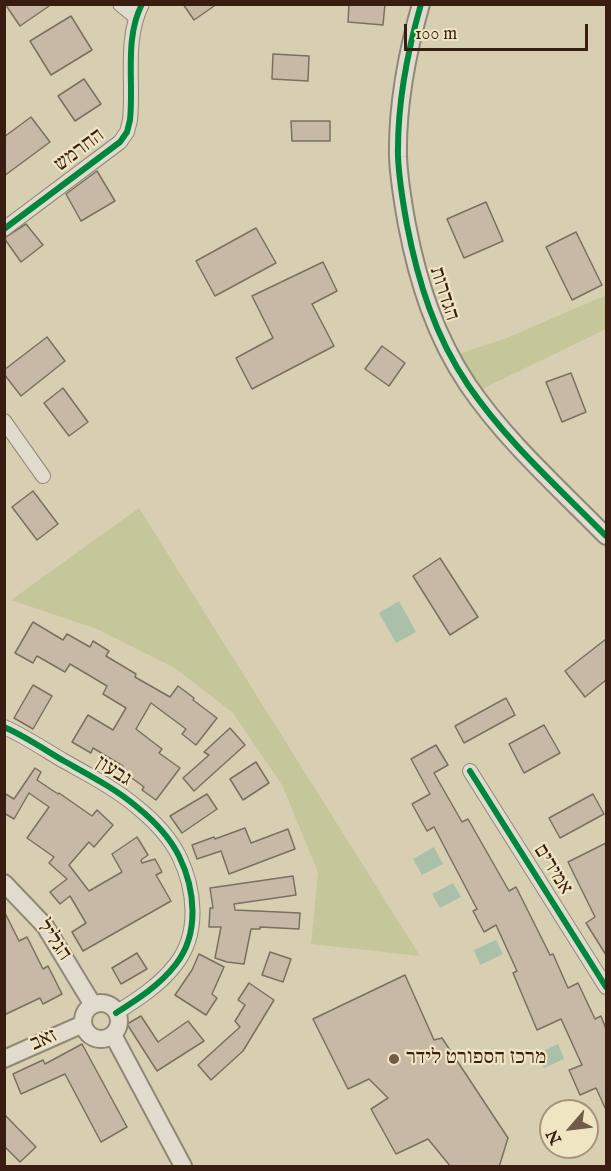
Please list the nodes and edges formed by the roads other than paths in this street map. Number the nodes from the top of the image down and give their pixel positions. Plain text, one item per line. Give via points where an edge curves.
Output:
1 (120, 4) edge
2 (421, 4) edge
3 (139, 11) edge
4 (4, 229) edge
5 (4, 421) edge
6 (43, 476) dead end
7 (606, 536) edge
8 (4, 728) edge
9 (470, 771) dead end
10 (4, 883) edge
11 (606, 987) edge
12 (93, 1005) junction
13 (116, 1013) junction
14 (84, 1024) junction
15 (108, 1037) junction
16 (4, 1059) edge
17 (172, 1167) edge
18 (183, 1167) edge

1 - 3 street
2 - 7 street, הגדרות via 406,61 398,158 411,246 426,300 448,353 468,386 493,418
3 - 4 street, החרמש via 132,39 132,103 127,132 114,147
5 - 6 street
8 - 13 street, גבעון via 137,807 162,832 178,856 194,912 190,936 177,963 158,984
9 - 11 street, אמירים
10 - 12 street, הגליל via 45,926
12 - 13 street via 109,1004
12 - 14 street via 85,1014
13 - 15 street via 118,1028
14 - 15 street via 89,1035
14 - 16 street, זאב
15 - 17 street
15 - 18 street

